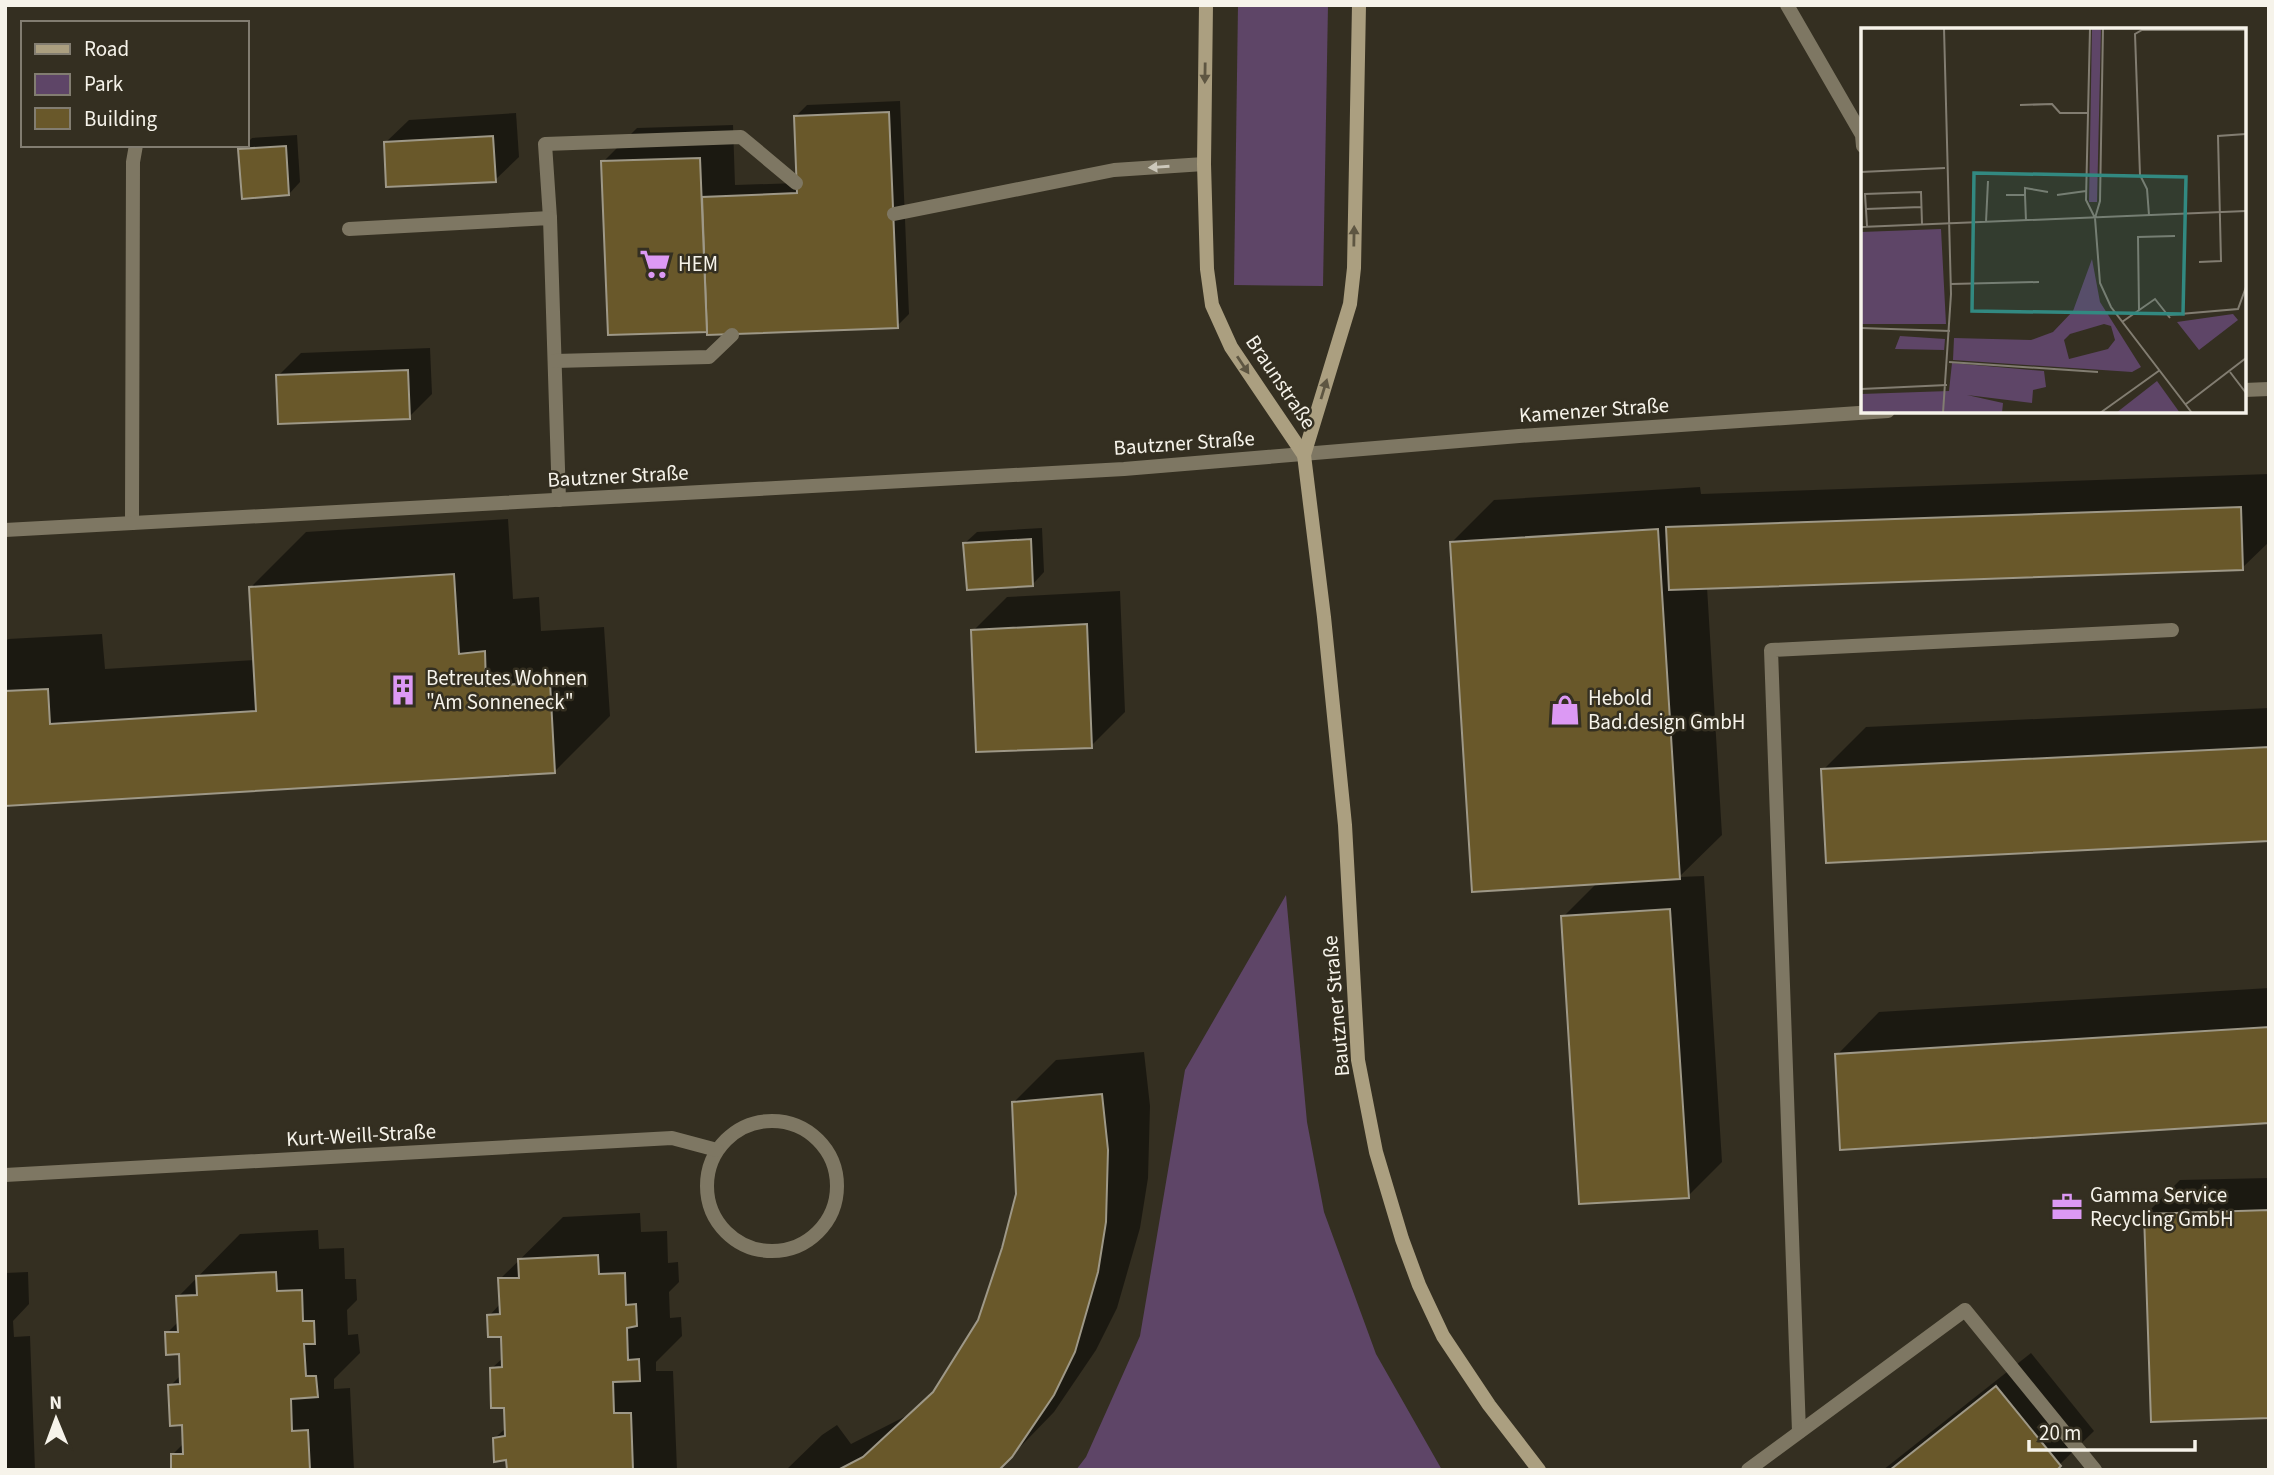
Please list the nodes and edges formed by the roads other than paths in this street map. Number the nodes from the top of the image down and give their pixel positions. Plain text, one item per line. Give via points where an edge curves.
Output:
1 (1206, 5) edge
2 (1359, 5) edge
3 (1787, 5) edge
4 (1861, 133) edge
5 (136, 147) edge
6 (1204, 164) junction
7 (796, 183) dead end
8 (894, 214) dead end
9 (550, 218) junction
10 (349, 229) dead end
11 (732, 335) dead end
12 (555, 361) junction
13 (2269, 389) edge
14 (2246, 390) edge
15 (1861, 412) edge
16 (1304, 455) junction
17 (559, 500) junction
18 (132, 523) junction
19 (5, 530) edge
20 (2172, 630) dead end
21 (717, 1150) junction
22 (5, 1175) edge
23 (1799, 1432) junction
24 (1539, 1470) edge
25 (1748, 1470) edge
26 (2095, 1470) edge

1 -> 6 main road, Braunstraße
16 -> 2 main road, Braunstraße via 1350,304
3 - 4 street
5 - 18 street
6 -> 8 street via 1114,170
6 -> 16 main road, Braunstraße via 1212,304 1231,346
7 - 9 street via 741,137 545,144
9 - 10 street
9 - 12 street
11 - 12 street via 709,357
12 - 17 street
13 - 14 street
15 - 16 street, Kamenzer Straße
16 - 17 street, Bautzner Straße
16 - 24 main road, Bautzner Straße via 1345,825 1358,1060 1376,1152 1419,1285 1443,1336
17 - 18 street, Bautzner Straße
18 - 19 street, Bautzner Straße
20 - 23 street via 1771,650
21 - 21 street via 731,1134 750,1124 793,1123 827,1149 836,1168 833,1212 820,1231 792,1248 755,1249 736,1241 711,1209 709,1169
21 - 22 street, Kurt-Weill-Straße via 672,1138
23 - 25 street
23 - 26 street via 1965,1310

